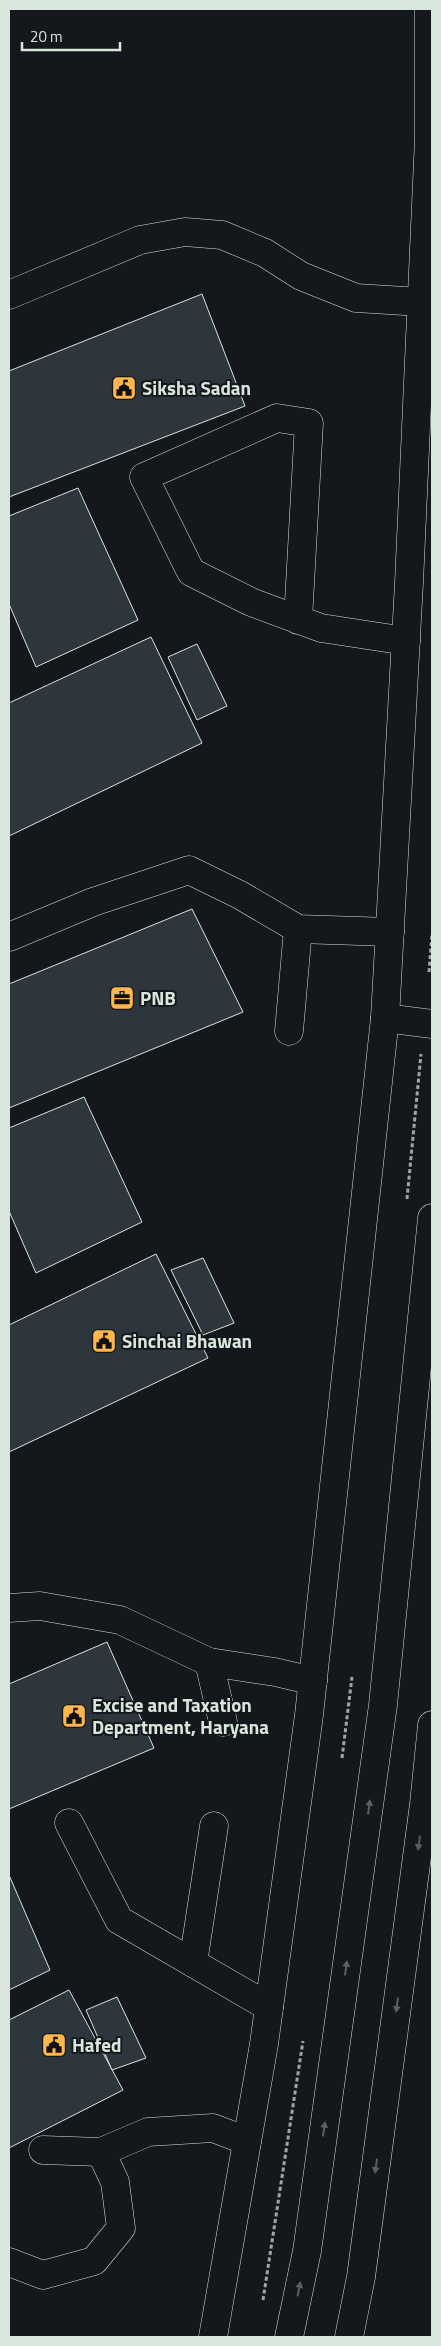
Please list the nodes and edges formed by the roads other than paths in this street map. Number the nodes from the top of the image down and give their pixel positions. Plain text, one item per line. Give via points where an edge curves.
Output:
1 (429, 9) edge
2 (9, 295) edge
3 (421, 302) junction
4 (298, 620) junction
5 (406, 641) junction
6 (298, 929) junction
7 (390, 932) junction
8 (9, 937) edge
9 (384, 1018) junction
10 (289, 1031) dead end
11 (427, 1036) edge
12 (432, 1218) edge
13 (9, 1608) edge
14 (209, 1662) junction
15 (313, 1681) junction
16 (223, 1722) dead end
17 (432, 1726) edge
18 (69, 1823) dead end
19 (214, 1826) dead end
20 (193, 1963) junction
21 (269, 2007) junction
22 (247, 2142) junction
23 (44, 2150) dead end
24 (101, 2152) junction
25 (9, 2262) edge
26 (213, 2337) edge
27 (289, 2337) edge
28 (348, 2337) edge

1 - 3 street via 428,138
2 - 3 street via 140,240 185,232 222,235 265,253 301,276 356,298
3 - 5 street
4 - 4 street via 250,602 191,572 144,477 277,418 309,422
4 - 5 street via 321,628
5 - 7 street
6 - 7 street
6 - 8 street via 189,870 93,902
6 - 10 street
7 - 9 street
9 - 11 street
9 - 15 street
27 -> 12 street via 306,2251 383,1705
13 - 14 street via 40,1606 120,1620
14 - 15 street
14 - 16 street
15 - 21 street
17 -> 28 street via 362,2267
18 - 20 street via 119,1920
19 - 20 street
20 - 21 street
21 - 22 street
22 - 24 street via 213,2128 148,2132
22 - 26 street
23 - 24 street
24 - 25 street via 115,2182 121,2228 94,2261 43,2275

